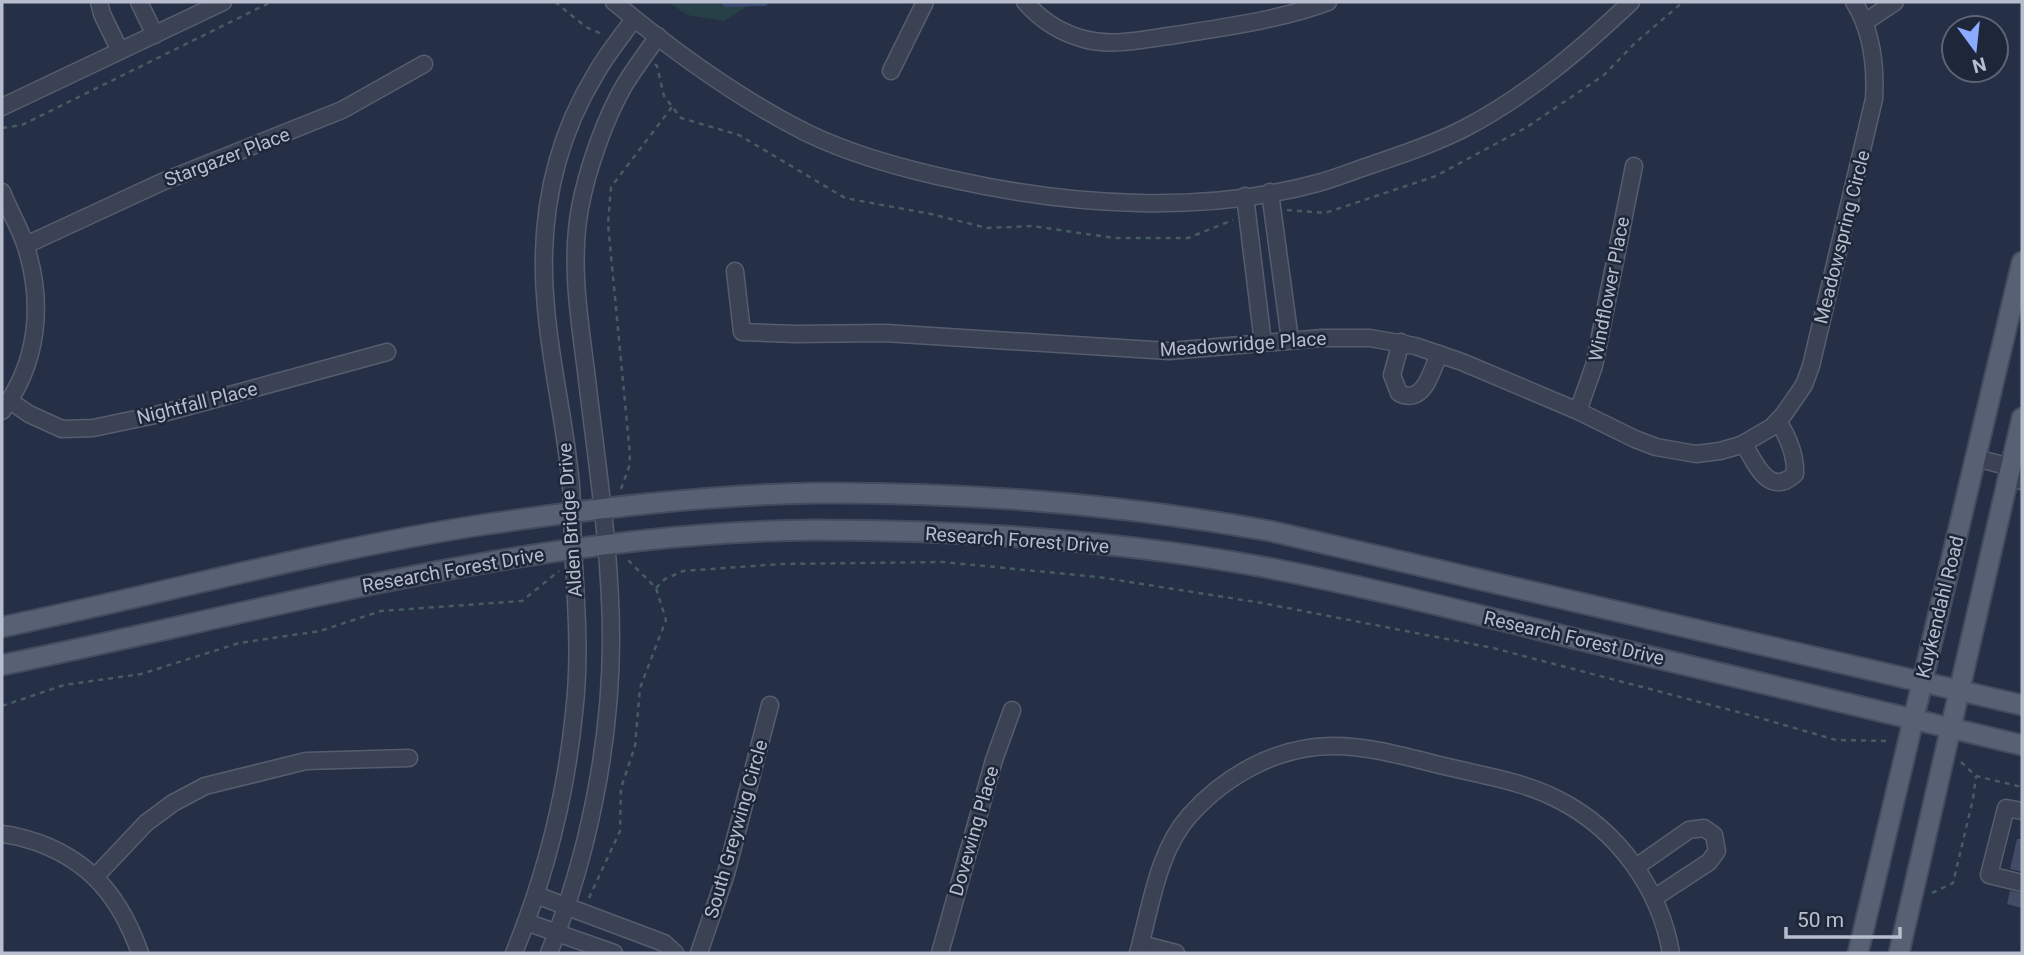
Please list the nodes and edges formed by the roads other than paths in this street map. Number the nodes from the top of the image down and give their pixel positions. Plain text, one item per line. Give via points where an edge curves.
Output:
1 (99, 2) edge
2 (139, 2) edge
3 (223, 2) edge
4 (614, 2) edge
5 (925, 2) edge
6 (1025, 2) edge
7 (1328, 2) edge
8 (1631, 2) edge
9 (1854, 2) edge
10 (1895, 2) edge
11 (634, 19) junction
12 (1865, 22) junction
13 (155, 35) junction
14 (658, 36) junction
15 (120, 51) junction
16 (424, 64) dead end
17 (891, 71) dead end
18 (2, 107) edge
19 (1633, 166) dead end
20 (2, 192) edge
21 (1270, 192) junction
22 (1245, 196) junction
23 (26, 245) junction
24 (2022, 261) edge
25 (735, 271) dead end
26 (1290, 340) junction
27 (1401, 342) junction
28 (1263, 343) junction
29 (387, 352) dead end
30 (1439, 354) junction
31 (6, 406) edge
32 (1578, 411) junction
33 (2022, 418) edge
34 (1778, 421) junction
35 (1742, 444) junction
36 (1976, 458) junction
37 (2018, 471) edge
38 (601, 510) junction
39 (572, 513) junction
40 (606, 553) junction
41 (573, 557) junction
42 (2, 627) edge
43 (2, 665) edge
44 (1922, 683) junction
45 (1960, 691) junction
46 (770, 705) dead end
47 (2022, 705) edge
48 (1012, 710) dead end
49 (1913, 719) junction
50 (1951, 727) junction
51 (2022, 745) edge
52 (409, 758) dead end
53 (2022, 811) edge
54 (2, 834) edge
55 (1636, 867) junction
56 (95, 877) junction
57 (2022, 883) edge
58 (536, 895) junction
59 (1654, 898) junction
60 (567, 906) junction
61 (526, 922) junction
62 (557, 933) junction
63 (1139, 949) edge
64 (140, 953) edge
65 (514, 953) edge
66 (549, 953) edge
67 (614, 953) edge
68 (675, 953) edge
69 (699, 953) edge
70 (940, 953) edge
71 (1176, 953) edge
72 (1671, 953) edge
73 (1858, 953) edge
74 (1899, 953) edge

1 - 15 street
2 - 13 street
3 - 13 street
4 - 11 street
5 - 17 street
6 - 7 street via 1068,33 1104,41 1230,26
8 - 21 street via 1538,84 1464,129 1317,183
9 - 12 street, Meadowspring Circle
10 - 12 street
11 - 14 street
11 - 39 street, Alden Bridge Drive via 596,73 564,136 547,204 546,309
12 - 34 street, Meadowspring Circle via 1874,60 1870,120 1811,366 1804,385
13 - 15 street
14 - 22 street via 748,101 805,132 894,166 996,189 1062,198 1154,204
14 - 38 street, Alden Bridge Drive via 624,85 598,146 576,239 578,302
15 - 18 street
16 - 23 street, Stargazer Place via 342,110 162,182
19 - 32 street, Windflower Place via 1594,366
20 - 23 street
21 - 22 street
21 - 26 street
22 - 28 street
23 - 31 street via 36,296 35,329 30,357
24 - 36 main road, Kuykendahl Road
25 - 28 street, Meadowridge Place via 742,332 885,332 1169,351
26 - 27 street, Meadowridge Place
26 - 28 street, Meadowridge Place
27 - 30 street, Meadowridge Place
27 - 30 street via 1392,375 1399,393 1405,396 1423,390
29 - 31 street, Nightfall Place via 93,428 62,429
30 - 32 street, Meadowridge Place
32 - 35 street, Meadowridge Place via 1635,439 1675,452 1696,454
33 - 37 main road, Kuykendahl Road
34 - 35 street, Meadowspring Circle
34 - 35 street via 1796,463 1795,474 1787,482 1768,479
36 - 37 street
36 - 44 main road, Kuykendahl Road
37 - 45 main road, Kuykendahl Road
38 - 39 main road, Research Forest Drive
38 - 40 street, Alden Bridge Drive
38 - 44 main road, Research Forest Drive via 812,493 935,494 1173,515 1334,544
39 - 41 street, Alden Bridge Drive
39 - 42 main road, Research Forest Drive via 397,540
40 - 41 main road, Research Forest Drive
40 - 49 main road, Research Forest Drive via 687,537 813,530 1058,540 1160,552 1258,566 1385,593
40 - 60 street, Alden Bridge Drive via 611,639 606,713 586,839
41 - 43 main road, Research Forest Drive via 404,577
41 - 58 street, Alden Bridge Drive via 578,642 575,712 562,790
44 - 45 main road, Research Forest Drive
44 - 49 main road, Kuykendahl Road
45 - 47 main road, Research Forest Drive
45 - 50 main road, Kuykendahl Road
46 - 69 street, South Greywing Circle via 726,874
48 - 70 street, Dovewing Place
49 - 50 main road, Research Forest Drive
49 - 73 main road, Kuykendahl Road
50 - 51 main road, Research Forest Drive
50 - 74 main road, Kuykendahl Road
52 - 56 street via 306,761 205,786 146,823
53 - 57 street via 2006,808 1989,875
54 - 56 street via 57,850
55 - 59 street
55 - 59 street via 1689,830 1704,828 1714,835 1717,851 1709,862
55 - 63 street via 1600,827 1542,792 1382,752 1312,747 1254,765 1221,786 1180,827 1163,863
56 - 64 street via 117,903
58 - 60 street
58 - 61 street, Alden Bridge Drive
59 - 72 street
60 - 62 street, Alden Bridge Drive
60 - 68 street via 664,943
61 - 62 street
61 - 65 street, Alden Bridge Drive
62 - 66 street, Alden Bridge Drive
62 - 67 street
63 - 71 street

